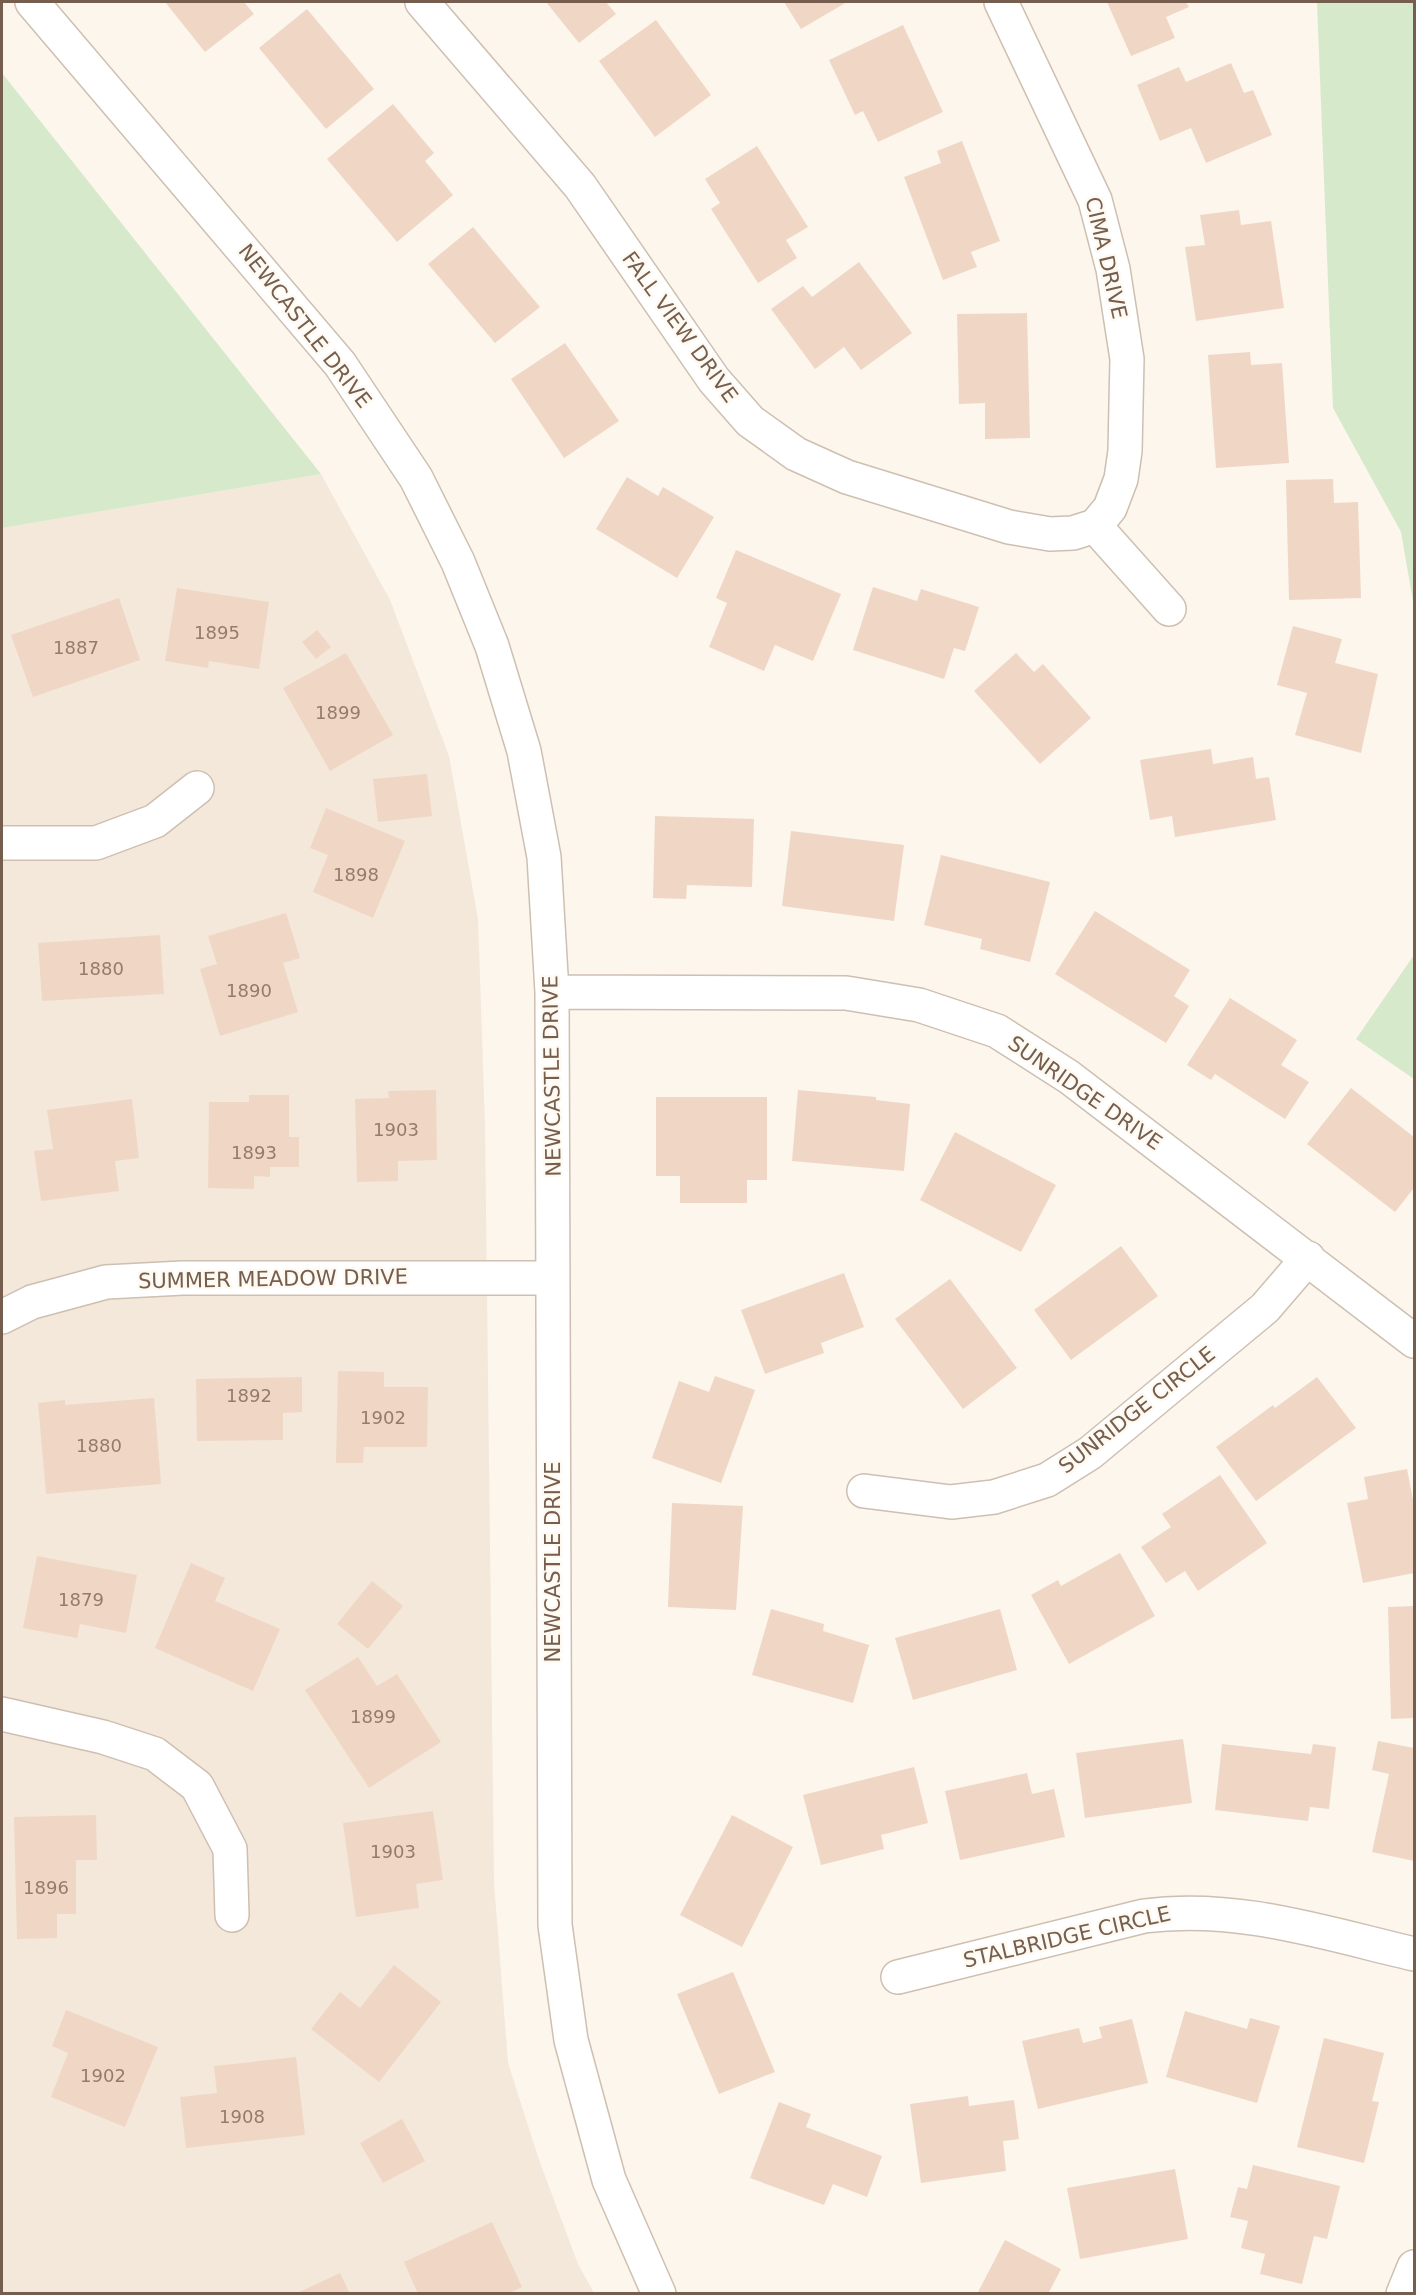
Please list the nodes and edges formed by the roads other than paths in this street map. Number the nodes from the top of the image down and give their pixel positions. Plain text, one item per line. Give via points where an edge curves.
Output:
1 (32, 2) edge
2 (422, 2) edge
3 (1001, 2) edge
4 (1095, 526) junction
5 (1169, 609) dead end
6 (197, 788) dead end
7 (2, 843) edge
8 (552, 992) junction
9 (1308, 1258) junction
10 (552, 1278) junction
11 (2, 1317) edge
12 (1414, 1341) edge
13 (864, 1491) dead end
14 (2, 1714) edge
15 (232, 1915) dead end
16 (1414, 1954) edge
17 (898, 1977) dead end
18 (1414, 2267) edge
19 (659, 2294) edge
20 (1403, 2294) edge

1 - 8 street, NEWCASTLE DRIVE via 340,364 416,478 458,562 492,646 524,750 544,857
2 - 4 street, FALL VIEW DRIVE via 580,186 714,380 750,421 796,454 847,477 1009,527 1050,534 1073,533
3 - 4 street, CIMA DRIVE via 1095,200 1113,269 1127,358 1125,451 1121,479 1110,508
4 - 5 street
6 - 7 street via 156,822 96,843
8 - 9 street, SUNRIDGE DRIVE via 846,993 919,1005 997,1031 1069,1077
8 - 10 street, NEWCASTLE DRIVE
9 - 12 street, SUNRIDGE DRIVE
9 - 13 street, SUNRIDGE CIRCLE via 1265,1308 1090,1454 1047,1480 994,1497 951,1502
10 - 11 street, SUMMER MEADOW DRIVE via 183,1278 106,1282 32,1302
10 - 19 street, NEWCASTLE DRIVE via 555,1925 571,2040 609,2180
14 - 15 street via 103,1737 155,1754 197,1786 230,1849
16 - 17 street, STALBRIDGE CIRCLE via 1256,1918 1180,1911 1144,1916
18 - 20 street

